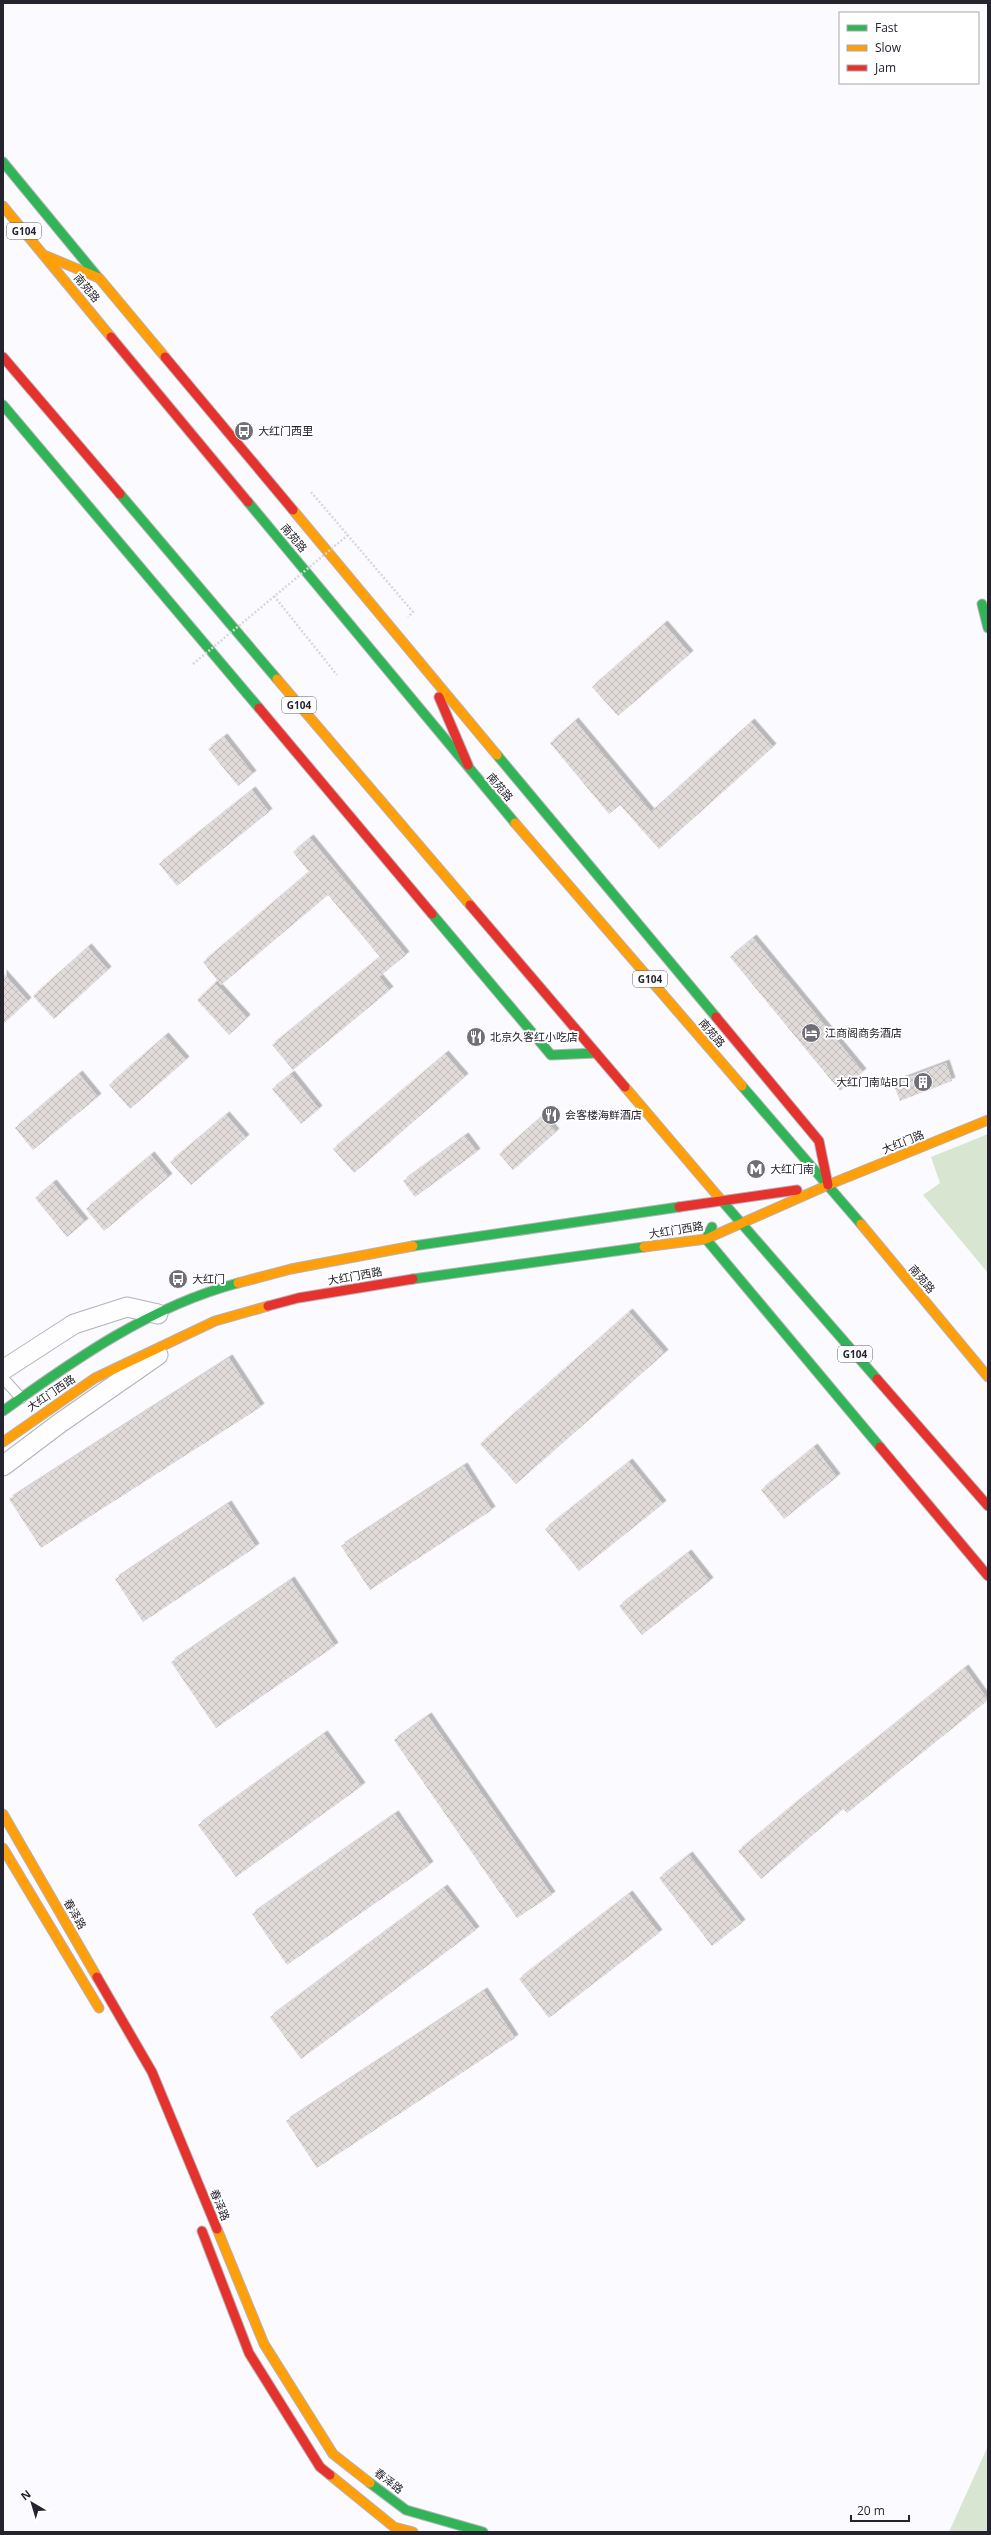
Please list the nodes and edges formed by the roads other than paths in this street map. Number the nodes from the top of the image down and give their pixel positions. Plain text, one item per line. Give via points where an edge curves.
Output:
1 (3, 162) edge
2 (3, 206) edge
3 (44, 255) junction
4 (99, 278) junction
5 (3, 357) edge
6 (3, 405) edge
7 (982, 604) dead end
8 (988, 628) edge
9 (430, 676) junction
10 (472, 773) junction
11 (596, 1053) junction
12 (988, 1120) edge
13 (828, 1185) junction
14 (723, 1202) junction
15 (741, 1223) junction
16 (706, 1239) junction
17 (158, 1314) junction
18 (193, 1331) junction
19 (3, 1370) edge
20 (988, 1377) edge
21 (3, 1378) edge
22 (21, 1398) junction
23 (3, 1411) edge
24 (3, 1442) edge
25 (3, 1466) edge
26 (988, 1506) edge
27 (988, 1576) edge
28 (3, 1814) edge
29 (3, 1848) edge
30 (104, 2017) dead end
31 (198, 2223) dead end
32 (413, 2532) edge
33 (483, 2532) edge

1 - 4 main road
2 - 3 main road, 南苑路 / G104
3 - 4 main road
3 - 10 main road, 南苑路 / G104
4 - 9 main road
5 - 11 main road, G104
6 - 11 main road via 551,1055
7 - 8 main road
9 - 10 main road
9 - 13 main road via 819,1141
10 - 13 main road, 南苑路 / G104
11 - 14 main road, G104
12 - 13 main road, 大红门路
13 - 14 main road, 大红门西路
13 - 15 main road, 大红门西路
13 - 20 main road, 南苑路 / G104
14 - 15 main road, G104
14 - 16 main road
14 - 17 main road, 大红门西路 via 384,1251 291,1268 204,1292
15 - 16 main road, 大红门西路
15 - 26 main road, G104
16 - 18 main road, 大红门西路 via 381,1283 298,1298 215,1321
16 - 27 main road
17 - 19 street via 127,1307 74,1324
17 - 22 main road, 大红门西路 via 67,1365
18 - 24 main road, 大红门西路 via 95,1378
18 - 25 street via 60,1423
21 - 22 lane
22 - 23 main road, 大红门西路
28 - 33 main road, 春泽路 via 152,2072 264,2344 333,2454 406,2510
29 - 30 main road
31 - 32 main road via 249,2353 320,2467 394,2527

